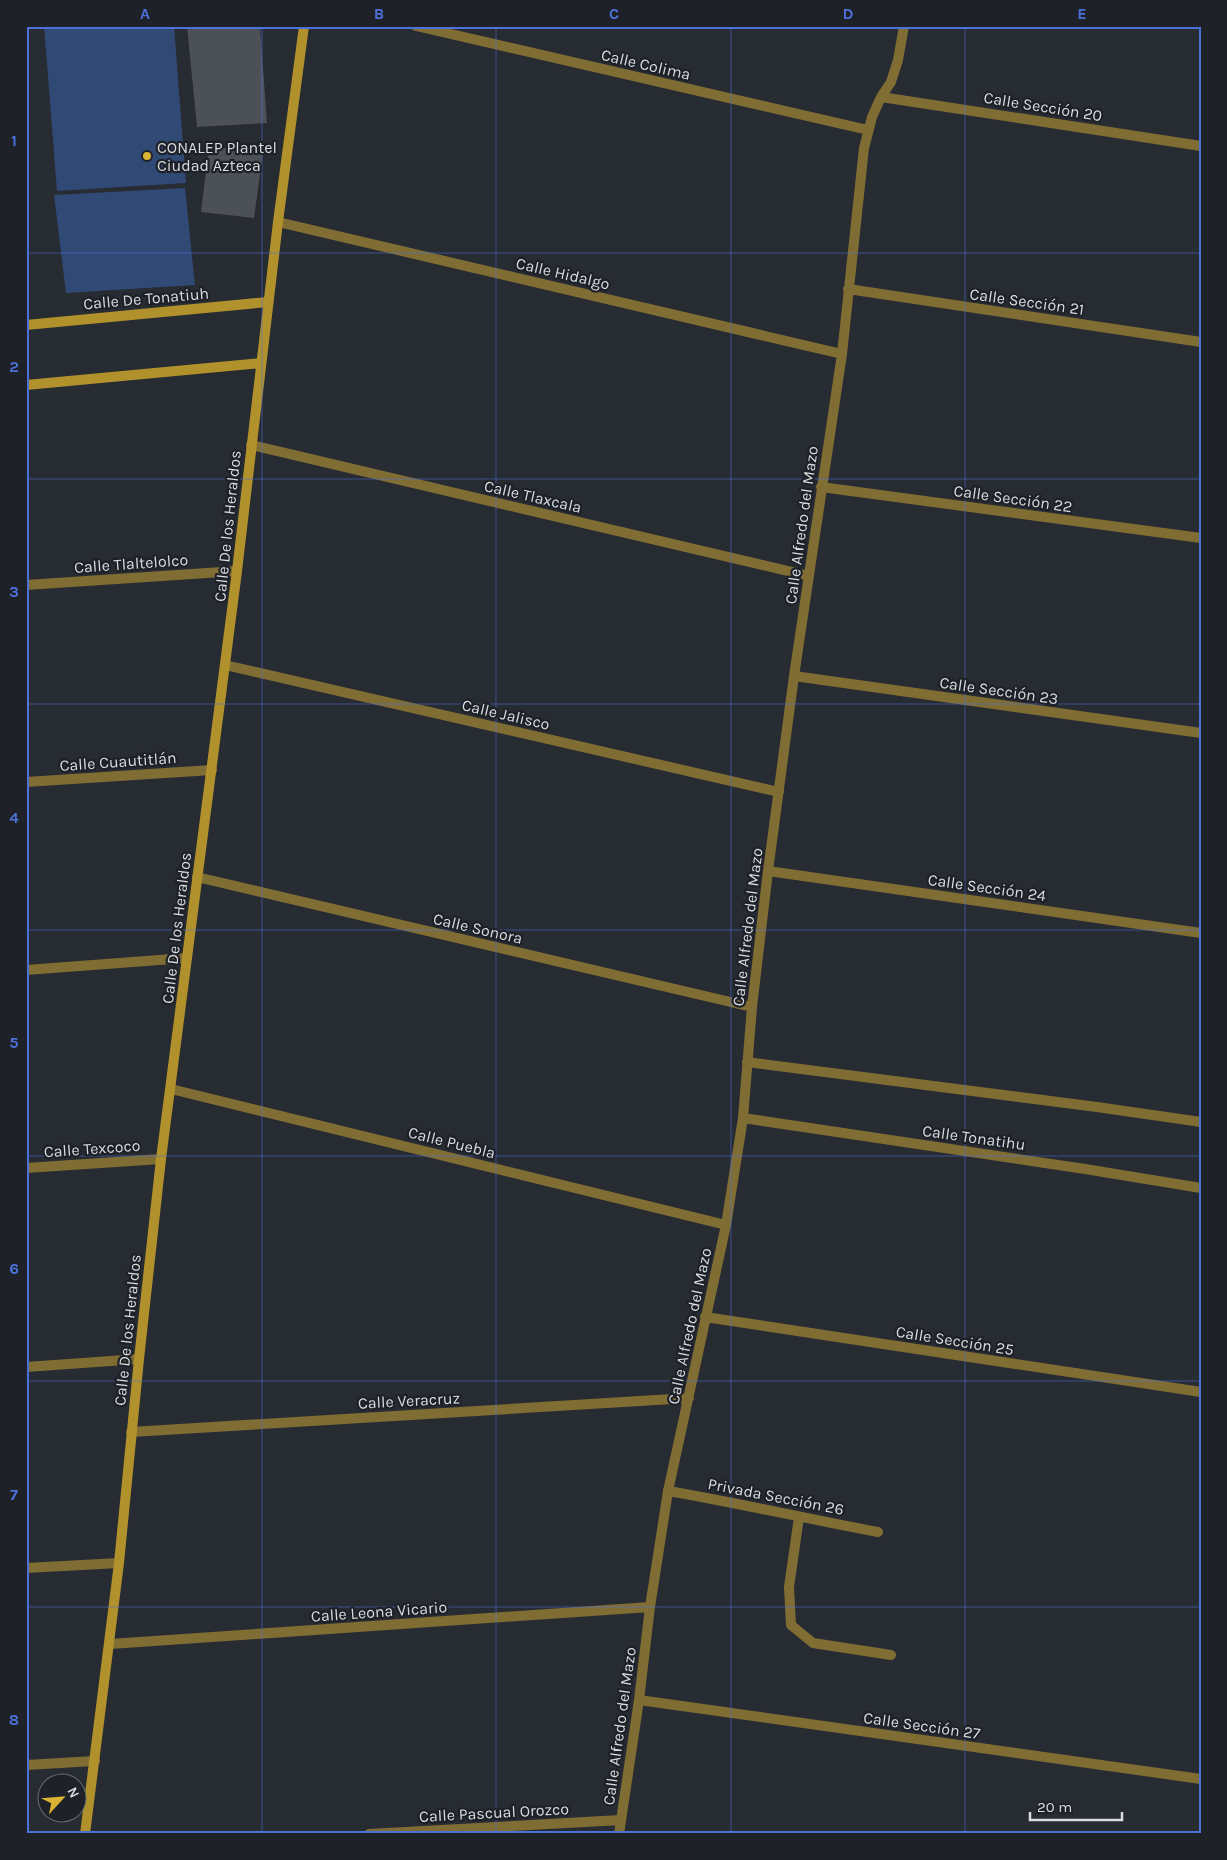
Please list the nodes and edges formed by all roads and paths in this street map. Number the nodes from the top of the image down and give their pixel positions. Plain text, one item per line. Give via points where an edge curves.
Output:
1 (304, 26) edge
2 (416, 26) edge
3 (904, 26) edge
4 (881, 97) junction
5 (868, 130) junction
6 (1201, 146) edge
7 (278, 222) junction
8 (848, 289) junction
9 (268, 302) junction
10 (26, 325) edge
11 (1201, 342) edge
12 (842, 354) junction
13 (262, 363) junction
14 (26, 386) edge
15 (251, 445) junction
16 (821, 487) junction
17 (1201, 538) edge
18 (237, 571) junction
19 (809, 576) junction
20 (26, 585) edge
21 (225, 665) junction
22 (794, 676) junction
23 (1201, 733) edge
24 (212, 770) junction
25 (26, 782) edge
26 (779, 792) junction
27 (768, 871) junction
28 (196, 877) junction
29 (1201, 933) edge
30 (186, 958) junction
31 (26, 970) edge
32 (752, 1007) junction
33 (748, 1062) junction
34 (171, 1089) junction
35 (743, 1118) junction
36 (1201, 1122) edge
37 (161, 1159) junction
38 (26, 1168) edge
39 (1201, 1188) edge
40 (726, 1225) junction
41 (706, 1317) junction
42 (138, 1358) junction
43 (26, 1367) edge
44 (1201, 1392) edge
45 (689, 1398) junction
46 (131, 1432) junction
47 (668, 1491) junction
48 (799, 1517) junction
49 (878, 1532) dead end
50 (119, 1563) junction
51 (26, 1568) edge
52 (650, 1607) junction
53 (110, 1644) junction
54 (891, 1655) dead end
55 (639, 1700) junction
56 (95, 1761) junction
57 (26, 1765) edge
58 (1201, 1779) edge
59 (621, 1820) junction
60 (85, 1834) edge
61 (369, 1834) edge
62 (619, 1834) edge

1 - 7 street, Calle De los Heraldos
2 - 5 street, Calle Colima
3 - 4 street, Calle Alfredo del Mazo via 891,82
4 - 5 street, Calle Alfredo del Mazo
4 - 6 street, Calle Sección 20
5 - 8 street, Calle Alfredo del Mazo
7 - 9 street, Calle De los Heraldos
7 - 12 street, Calle Hidalgo
8 - 11 street, Calle Sección 21
8 - 12 street, Calle Alfredo del Mazo
9 - 10 street, Calle De Tonatiuh
9 - 13 street, Calle De los Heraldos
12 - 16 street, Calle Alfredo del Mazo
13 - 14 street
13 - 15 street, Calle De los Heraldos
15 - 18 street, Calle De los Heraldos
15 - 19 street, Calle Tlaxcala
16 - 17 street, Calle Sección 22
16 - 19 street, Calle Alfredo del Mazo
18 - 20 street, Calle Tlaltelolco
18 - 21 street, Calle De los Heraldos
19 - 22 street, Calle Alfredo del Mazo
21 - 24 street, Calle De los Heraldos
21 - 26 street, Calle Jalisco
22 - 23 street, Calle Sección 23
22 - 26 street, Calle Alfredo del Mazo
24 - 25 street, Calle Cuautitlán
24 - 28 street, Calle De los Heraldos
26 - 27 street, Calle Alfredo del Mazo
27 - 29 street, Calle Sección 24
27 - 32 street, Calle Alfredo del Mazo
28 - 30 street, Calle De los Heraldos
28 - 32 street, Calle Sonora
30 - 31 street
30 - 34 street, Calle De los Heraldos
32 - 33 street, Calle Alfredo del Mazo
33 - 35 street, Calle Alfredo del Mazo
33 - 36 street
34 - 37 street, Calle De los Heraldos
34 - 40 street, Calle Puebla
35 - 39 street, Calle Tonatihu
35 - 40 street, Calle Alfredo del Mazo
37 - 38 street, Calle Texcoco
37 - 42 street, Calle De los Heraldos
40 - 41 street, Calle Alfredo del Mazo
41 - 44 street, Calle Sección 25
41 - 45 street, Calle Alfredo del Mazo
42 - 43 street
42 - 46 street, Calle De los Heraldos
45 - 46 street, Calle Veracruz
45 - 47 street, Calle Alfredo del Mazo
46 - 50 street, Calle De los Heraldos
47 - 48 street, Privada Sección 26
47 - 52 street, Calle Alfredo del Mazo
48 - 49 street, Privada Sección 26
48 - 54 street via 789,1587 791,1625 813,1643
50 - 51 street
50 - 53 street, Calle De los Heraldos
52 - 53 street, Calle Leona Vicario
52 - 55 street, Calle Alfredo del Mazo
53 - 56 street, Calle De los Heraldos
55 - 58 street, Calle Sección 27
55 - 59 street, Calle Alfredo del Mazo
56 - 57 street
56 - 60 street, Calle De los Heraldos
59 - 61 street, Calle Pascual Orozco
59 - 62 street, Calle Alfredo del Mazo

